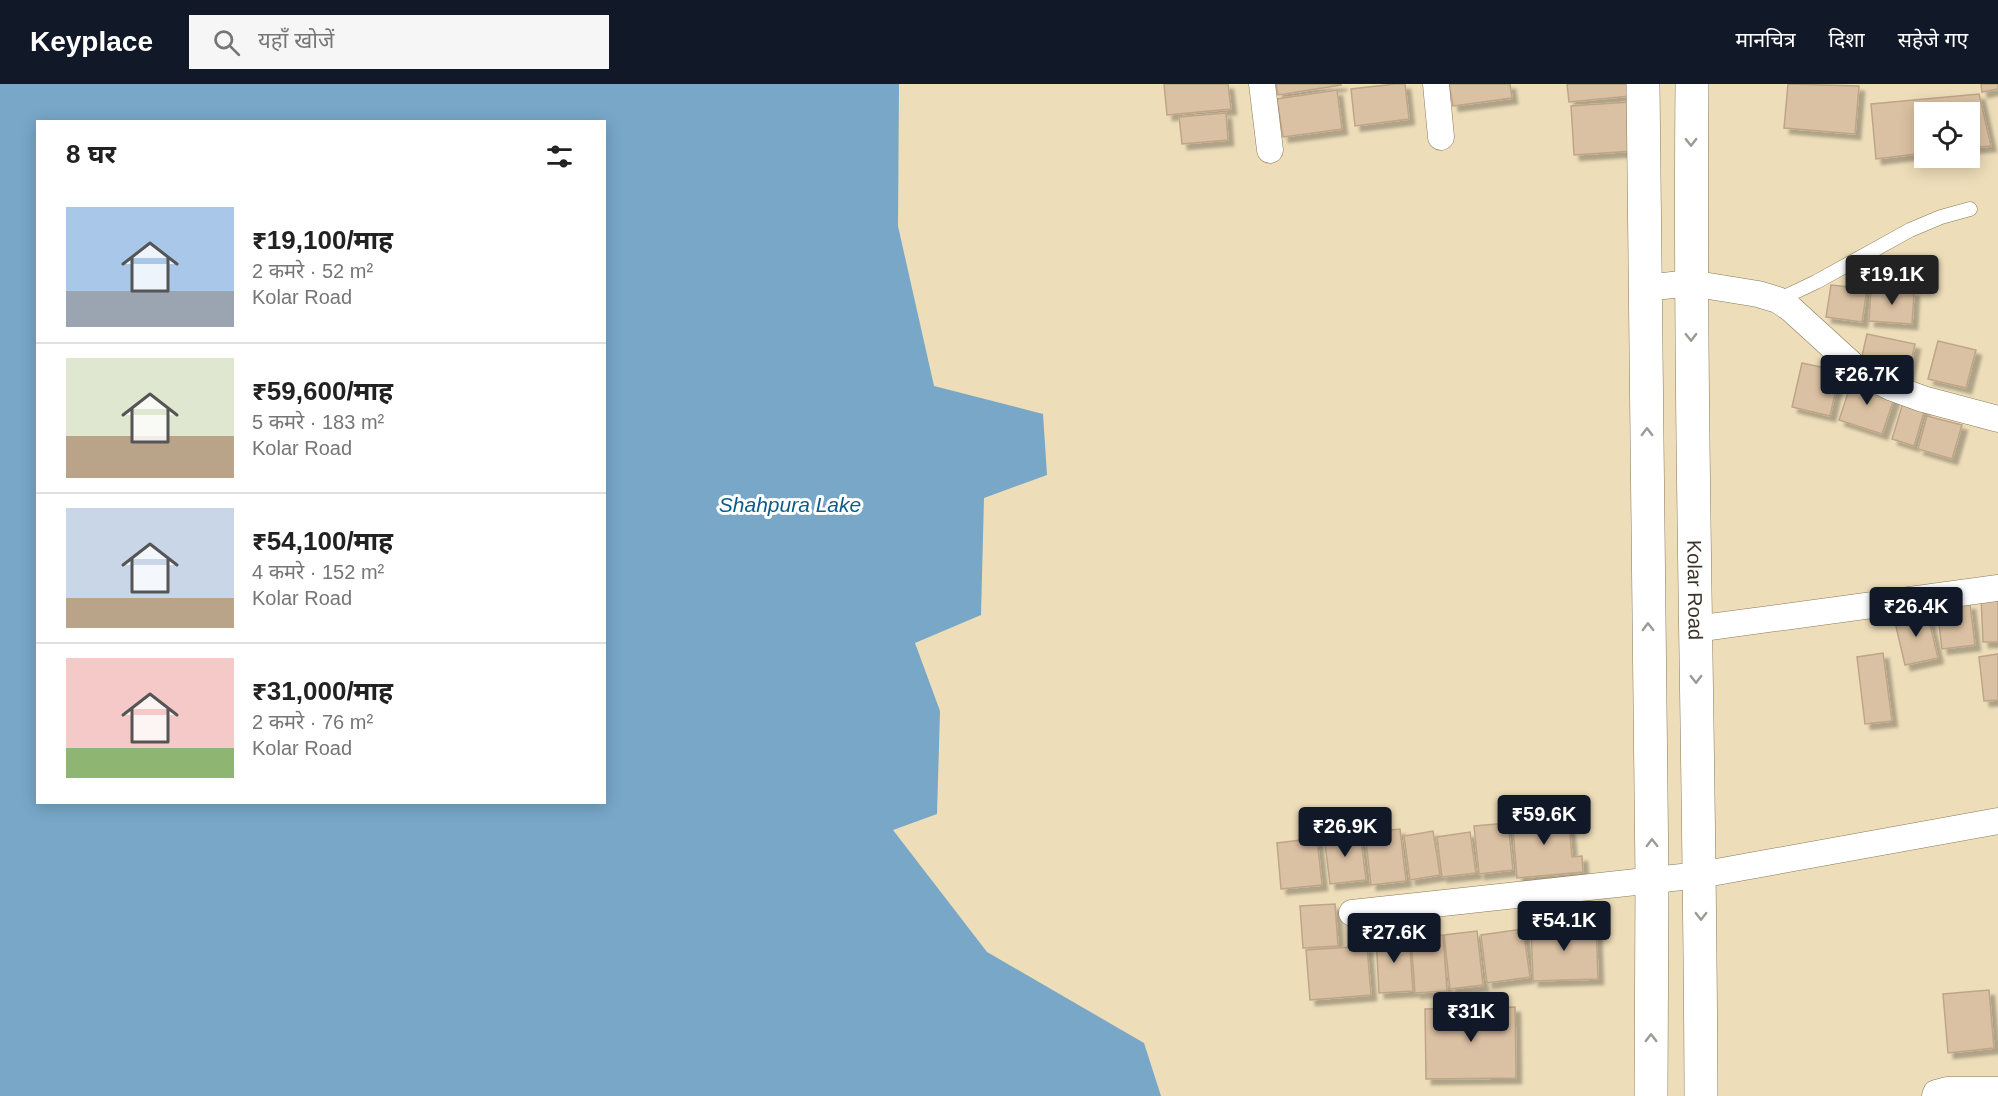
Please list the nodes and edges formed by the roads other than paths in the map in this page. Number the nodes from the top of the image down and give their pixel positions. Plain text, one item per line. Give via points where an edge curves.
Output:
1 (1262, 84) edge
2 (1436, 84) edge
3 (1643, 84) edge
4 (1692, 84) edge
5 (1441, 137) dead end
6 (1270, 150) dead end
7 (1970, 209) dead end
8 (1690, 283) junction
9 (1646, 288) junction
10 (1778, 300) junction
11 (1998, 419) edge
12 (1998, 588) edge
13 (1695, 629) junction
14 (1998, 821) edge
15 (1700, 874) junction
16 (1652, 879) junction
17 (1352, 913) dead end
18 (1998, 1090) edge
19 (1651, 1096) edge
20 (1701, 1096) edge
21 (1935, 1096) edge

1 - 6 street
2 - 5 street
3 - 9 main road
4 -> 8 main road, Kolar Road
7 - 10 lane via 1910,230
8 - 9 street
8 - 10 street
8 -> 13 main road, Kolar Road
16 -> 9 main road
10 - 11 street via 1859,371 1923,399
12 - 13 street
13 -> 15 main road, Kolar Road
14 - 15 street
15 - 16 street
15 -> 20 main road, Kolar Road
16 - 17 street
19 -> 16 main road
18 - 21 street via 1947,1090

